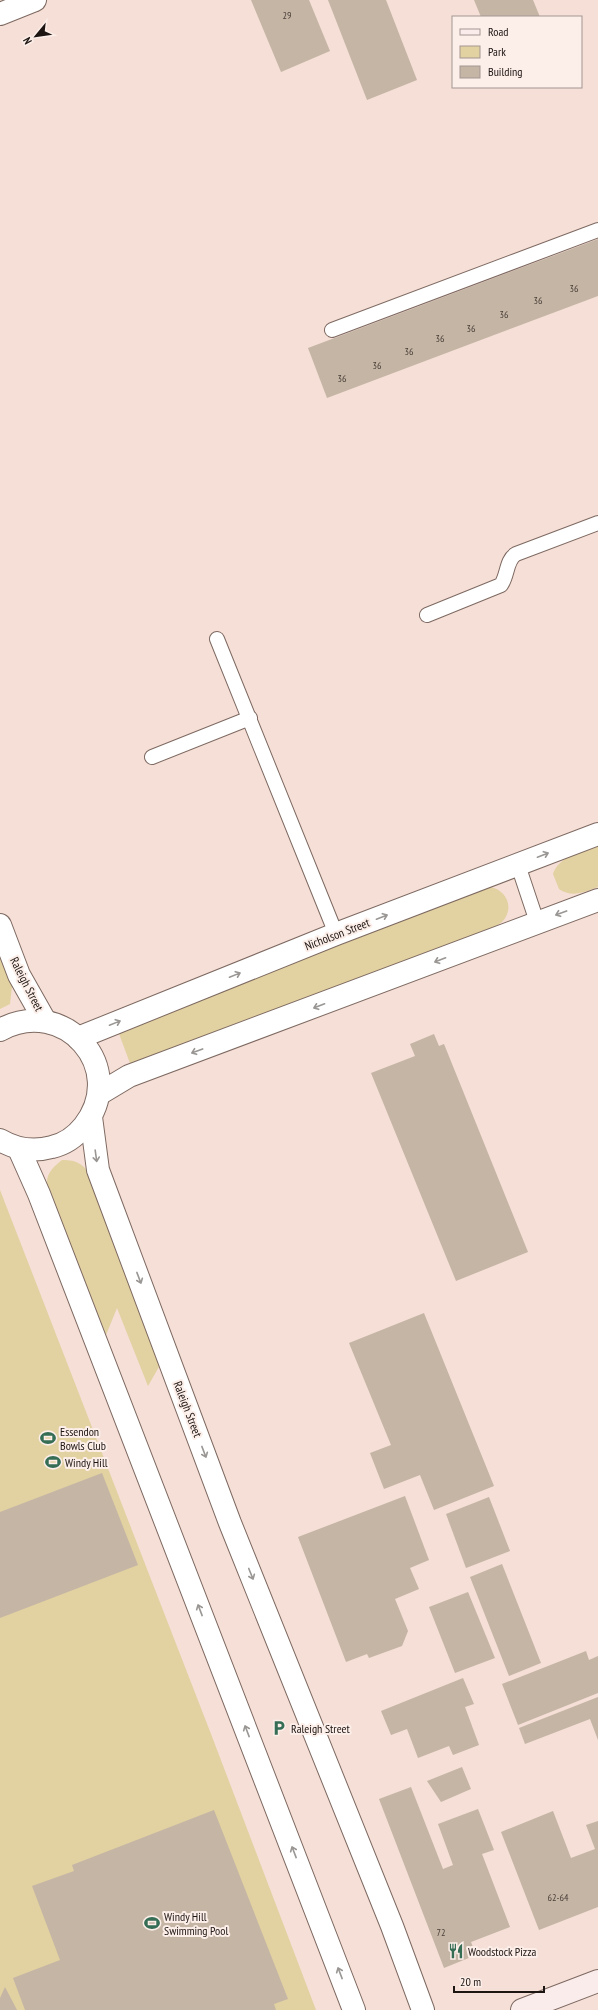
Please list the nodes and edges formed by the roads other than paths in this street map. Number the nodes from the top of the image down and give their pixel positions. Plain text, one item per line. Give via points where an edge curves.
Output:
1 (35, 0) edge
2 (0, 14) edge
3 (598, 230) edge
4 (332, 330) dead end
5 (598, 523) edge
6 (427, 615) dead end
7 (217, 639) dead end
8 (250, 718) junction
9 (152, 757) dead end
10 (598, 834) edge
11 (518, 865) junction
12 (598, 900) edge
13 (537, 922) junction
14 (0, 925) edge
15 (336, 934) junction
16 (45, 1021) junction
17 (0, 1030) edge
18 (78, 1038) junction
19 (99, 1094) junction
20 (91, 1117) junction
21 (10, 1144) edge
22 (598, 1981) edge
23 (354, 2010) edge
24 (424, 2010) edge
25 (522, 2010) edge

1 - 2 street
3 - 4 lane
5 - 6 lane via 512,556 501,585
7 - 8 lane
8 - 9 lane
8 - 15 lane
11 -> 10 street, Nicholson Street
11 - 13 lane
15 -> 11 street, Nicholson Street
12 -> 13 street
13 -> 19 street via 129,1076
14 - 16 street, Raleigh Street via 19,975
18 -> 15 street, Nicholson Street
16 - 17 street via 28,1020
16 - 18 street via 63,1027
18 - 19 street via 91,1054 98,1074
19 - 20 street
20 - 21 street via 78,1134 61,1145 40,1150
20 -> 24 street, Raleigh Street via 98,1170 230,1523
23 -> 21 street via 39,1194
22 - 25 street

